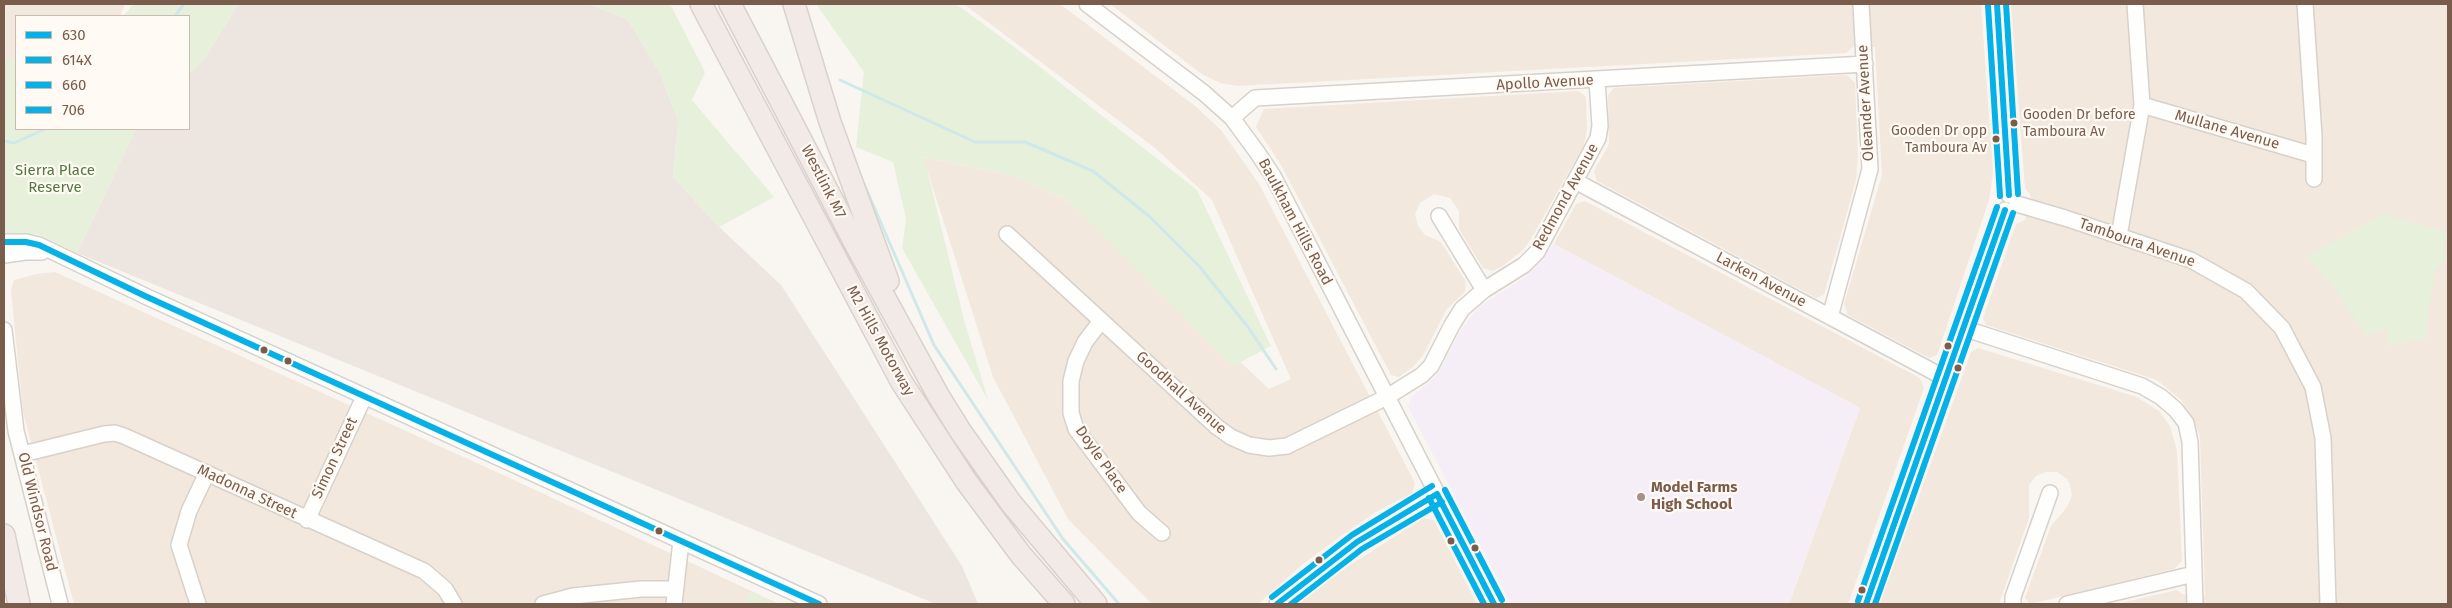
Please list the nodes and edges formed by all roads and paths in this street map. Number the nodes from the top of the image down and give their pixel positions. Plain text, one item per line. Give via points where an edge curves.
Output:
1 (688, 4) edge
2 (701, 4) edge
3 (730, 4) edge
4 (794, 4) edge
5 (1087, 4) edge
6 (1861, 4) edge
7 (1997, 4) edge
8 (2135, 4) edge
9 (2305, 4) edge
10 (728, 56) junction
11 (1865, 64) junction
12 (1597, 80) junction
13 (2142, 105) junction
14 (1232, 118) junction
15 (2313, 155) junction
16 (2314, 179) dead end
17 (1577, 182) junction
18 (2010, 203) junction
19 (1439, 216) dead end
20 (1006, 234) dead end
21 (2120, 236) junction
22 (4, 242) edge
23 (4, 254) edge
24 (74, 263) junction
25 (1484, 290) junction
26 (1830, 317) junction
27 (1101, 321) junction
28 (1963, 328) junction
29 (4, 330) edge
30 (917, 359) junction
31 (1945, 378) junction
32 (364, 397) junction
33 (1388, 397) junction
34 (23, 454) junction
35 (207, 473) junction
36 (2050, 493) dead end
37 (1437, 494) junction
38 (307, 520) junction
39 (1162, 533) dead end
40 (4, 535) edge
41 (681, 541) junction
42 (2194, 574) junction
43 (674, 597) edge
44 (19, 604) edge
45 (60, 604) edge
46 (198, 604) edge
47 (454, 604) edge
48 (543, 604) edge
49 (819, 604) edge
50 (1064, 604) edge
51 (1096, 604) edge
52 (1277, 604) edge
53 (1494, 604) edge
54 (1866, 604) edge
55 (2013, 604) edge
56 (2067, 604) edge
57 (2195, 604) edge
58 (2328, 604) edge

1 - 10 highway via 705,32
2 - 10 highway
3 - 30 highway, Westlink M7
4 - 30 highway via 854,190
5 - 14 street, Baulkham Hills Road
6 - 11 street, Oleander Avenue
7 - 18 street
8 - 13 street
9 - 15 street
10 - 50 highway, M2 Hills Motorway via 901,381 966,481 1021,555
11 - 12 street, Apollo Avenue
11 - 26 street, Oleander Avenue via 1870,168
12 - 14 street, Apollo Avenue via 1255,98
12 - 17 street, Redmond Avenue via 1598,138
13 - 15 street, Mullane Avenue
13 - 21 street
14 - 33 street, Baulkham Hills Road via 1273,176
15 - 16 street
17 - 25 street, Redmond Avenue via 1537,252 1517,270
17 - 26 street, Larken Avenue
18 - 21 street, Tamboura Avenue
18 - 28 street
19 - 25 street
20 - 27 street, Goodhall Avenue
21 - 58 street, Tamboura Avenue via 2191,260 2212,271 2246,291 2282,328 2313,387 2323,438
22 - 24 street via 33,243
23 - 24 street via 35,251
24 - 32 street
25 - 33 street, Redmond Avenue via 1470,300 1456,317 1431,366
26 - 31 street, Larken Avenue
27 - 33 street, Goodhall Avenue via 1217,427 1249,445 1287,446
27 - 39 street, Doyle Place via 1085,342 1074,366 1071,413 1076,429 1139,514
28 - 31 street
28 - 42 street via 2142,386 2176,410 2186,424 2190,442
29 - 34 street, Old Windsor Road via 16,431
30 - 51 highway, M2 Hills Motorway via 961,432 1001,489
31 - 54 street
32 - 38 street, Simon Street
32 - 41 street
33 - 37 street, Baulkham Hills Road
34 - 35 street, Madonna Street via 115,433
34 - 45 street, Old Windsor Road
35 - 38 street, Madonna Street
35 - 46 street via 189,510 179,545
36 - 55 street via 2013,596
37 - 52 street via 1357,542
37 - 53 street, Baulkham Hills Road
38 - 47 street, Madonna Street via 424,571 445,589
40 - 44 highway
41 - 43 street
41 - 49 street
42 - 56 street
42 - 57 street
43 - 48 street via 641,589 573,596

